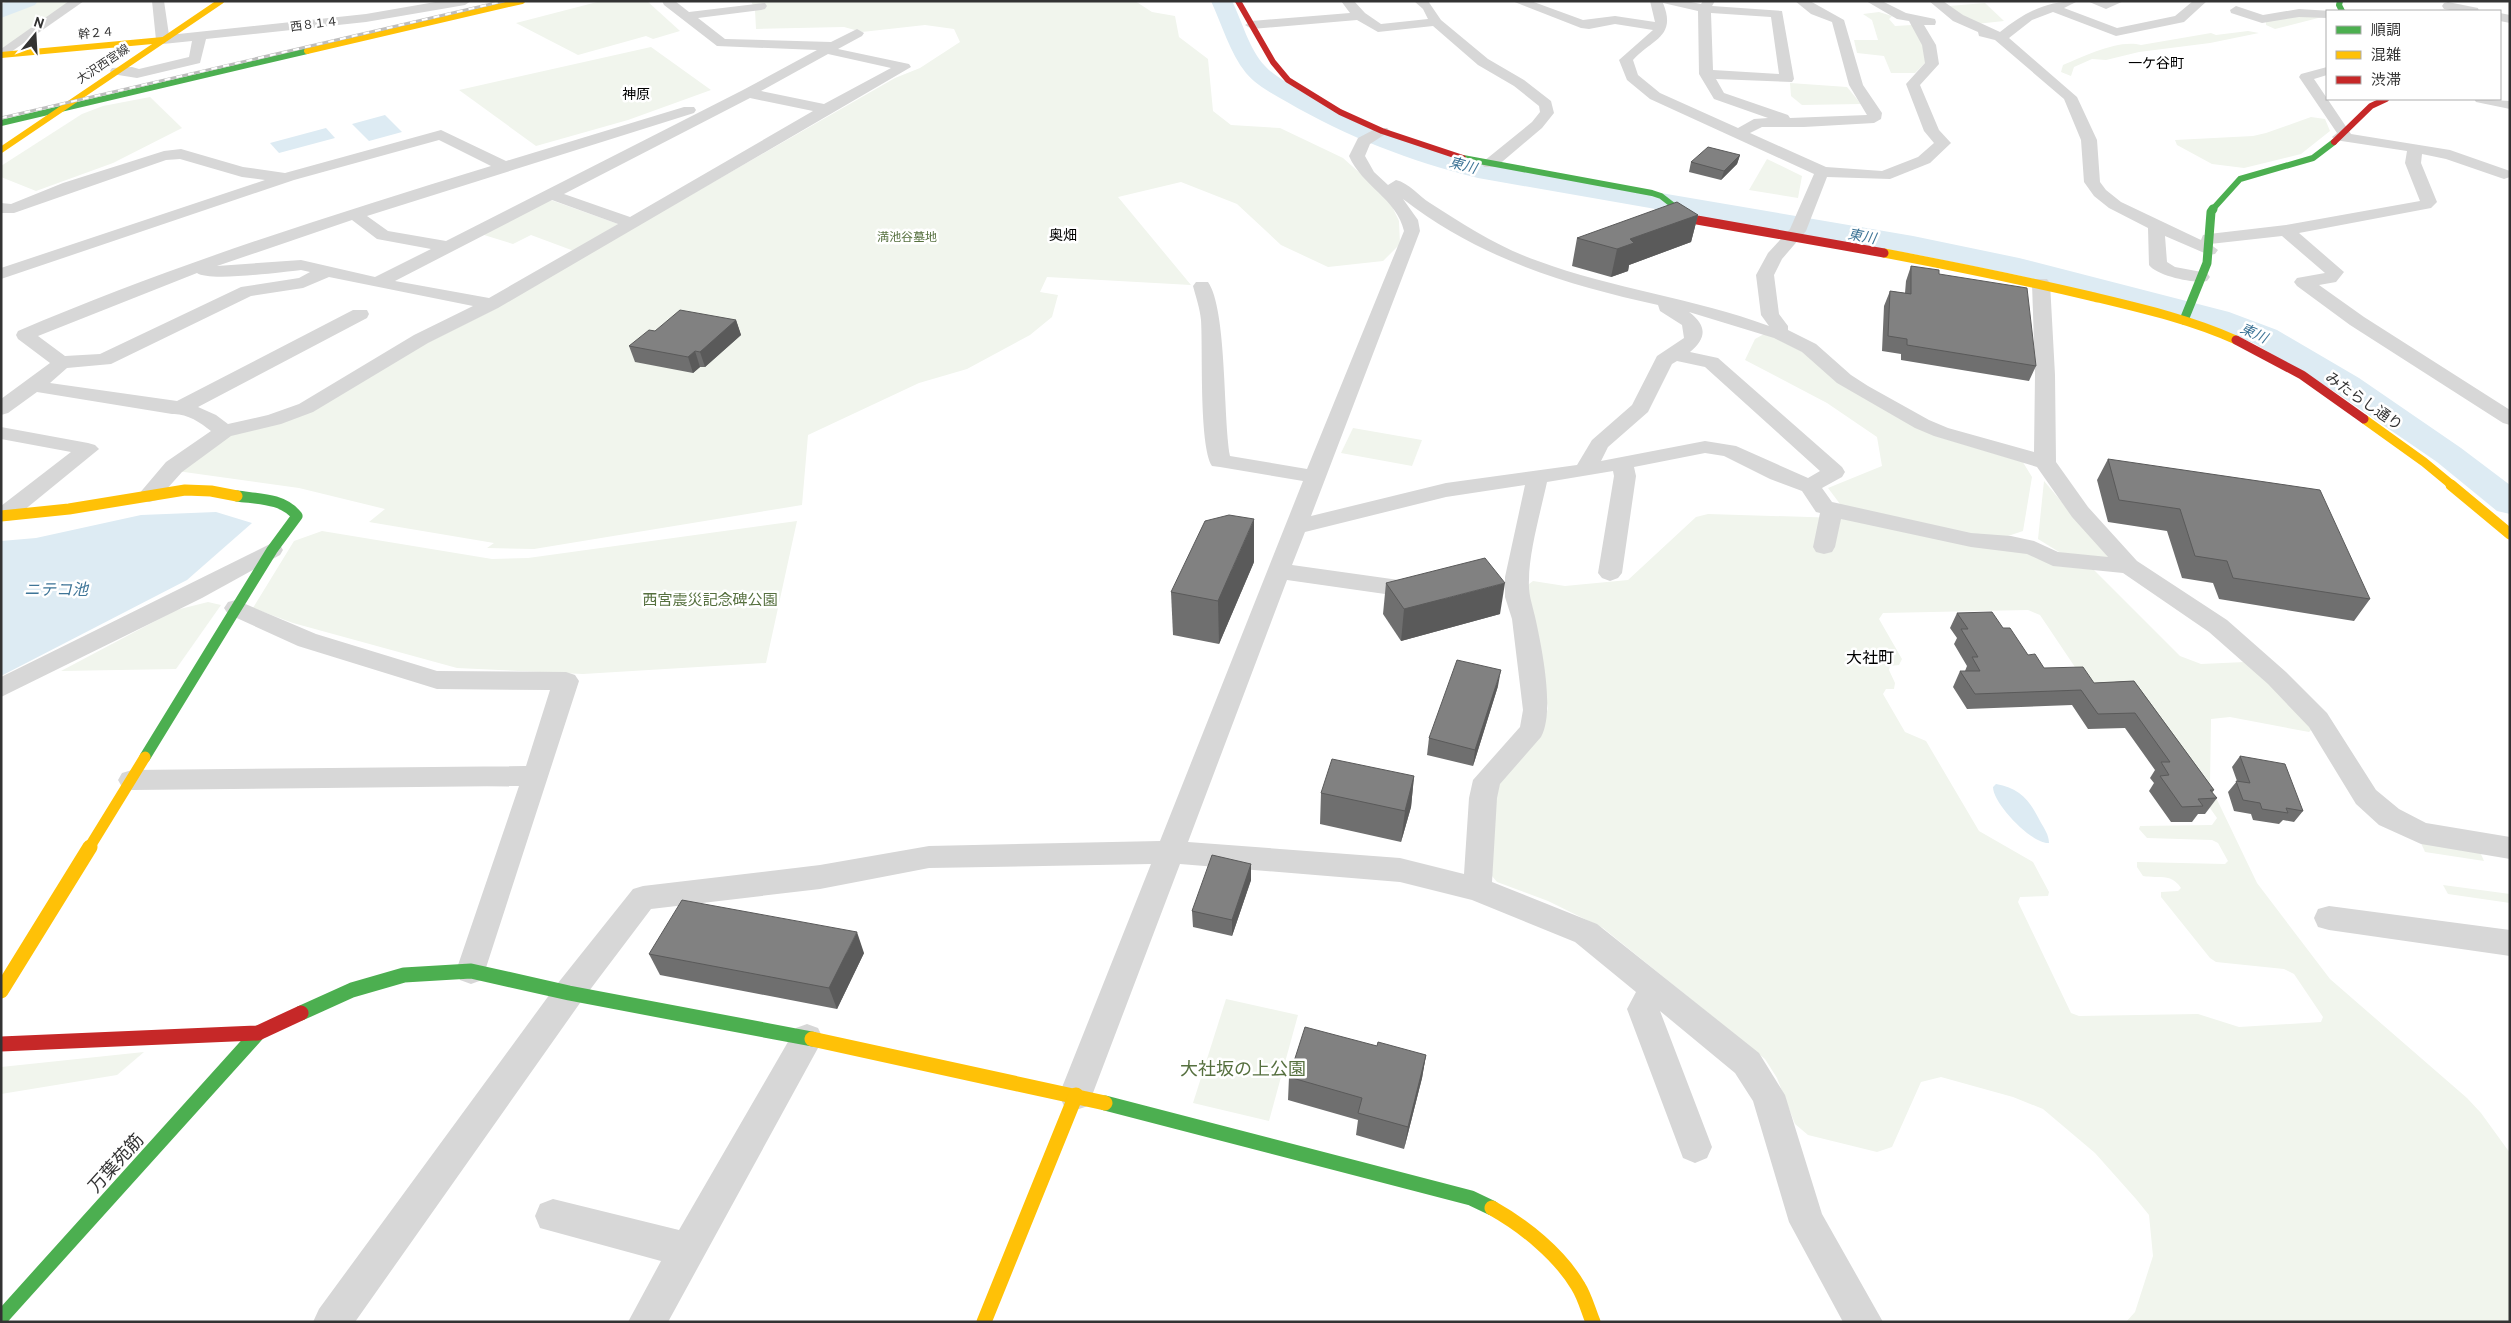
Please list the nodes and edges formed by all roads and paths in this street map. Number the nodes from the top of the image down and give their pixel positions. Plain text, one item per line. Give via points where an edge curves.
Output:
1 (78, 1) edge
2 (158, 1) edge
3 (221, 1) edge
4 (465, 1) edge
5 (522, 1) edge
6 (676, 1) edge
7 (1239, 1) edge
8 (1347, 1) edge
9 (1420, 1) edge
10 (1518, 1) edge
11 (1656, 1) edge
12 (1668, 1) edge
13 (1801, 1) edge
14 (1872, 1) edge
15 (1935, 1) edge
16 (2072, 1) edge
17 (2093, 1) edge
18 (2118, 1) edge
19 (2201, 1) edge
20 (2448, 4) edge
21 (1707, 5) edge
22 (761, 6) dead end
23 (2053, 8) junction
24 (2236, 10) dead end
25 (2436, 10) edge
26 (2469, 10) edge
27 (2326, 14) edge
28 (686, 16) junction
29 (1360, 16) junction
30 (1914, 19) junction
31 (1436, 22) junction
32 (1252, 24) junction
33 (1661, 27) junction
34 (857, 34) dead end
35 (200, 36) junction
36 (2000, 37) junction
37 (163, 40) junction
38 (830, 48) junction
39 (1, 55) edge
40 (117, 71) junction
41 (2326, 71) edge
42 (1706, 74) junction
43 (748, 93) junction
44 (2384, 100) edge
45 (2486, 100) edge
46 (2510, 105) edge
47 (62, 109) junction
48 (826, 109) junction
49 (1, 123) edge
50 (1795, 123) junction
51 (1738, 134) junction
52 (1374, 135) junction
53 (2342, 135) junction
54 (2415, 148) junction
55 (1, 150) edge
56 (1490, 164) junction
57 (503, 166) junction
58 (1823, 172) junction
59 (2504, 174) dead end
60 (1371, 177) junction
61 (288, 178) junction
62 (550, 194) junction
63 (1, 208) edge
64 (354, 214) junction
65 (629, 222) junction
66 (2156, 226) junction
67 (1797, 230) junction
68 (2286, 230) junction
69 (2209, 245) junction
70 (446, 246) junction
71 (188, 270) junction
72 (325, 272) junction
73 (1, 274) edge
74 (2201, 277) junction
75 (376, 283) junction
76 (2041, 283) junction
77 (1202, 286) dead end
78 (1651, 298) junction
79 (492, 304) junction
80 (2186, 312) junction
81 (360, 314) dead end
82 (1779, 333) junction
83 (1674, 355) junction
84 (61, 362) junction
85 (34, 386) junction
86 (182, 407) junction
87 (1, 409) edge
88 (2510, 419) edge
89 (224, 431) junction
90 (1, 433) edge
91 (2045, 462) junction
92 (1622, 463) junction
93 (1585, 470) junction
94 (1314, 477) junction
95 (1537, 477) junction
96 (1810, 486) junction
97 (149, 495) junction
98 (1832, 510) junction
99 (3, 516) edge
100 (1296, 527) junction
101 (2510, 534) edge
102 (1824, 547) dead end
103 (272, 550) junction
104 (2129, 566) junction
105 (1279, 571) junction
106 (1610, 573) dead end
107 (1441, 584) edge
108 (236, 608) junction
109 (1, 688) edge
110 (536, 776) junction
111 (132, 780) junction
112 (2510, 848) edge
113 (1170, 852) junction
114 (1477, 889) junction
115 (2329, 918) dead end
116 (2510, 943) edge
117 (472, 971) junction
118 (1654, 988) junction
119 (1, 992) edge
120 (569, 993) junction
121 (258, 1033) junction
122 (807, 1038) junction
123 (1, 1044) edge
124 (1076, 1095) junction
125 (1695, 1148) dead end
126 (553, 1216) dead end
127 (687, 1250) junction
128 (1, 1318) edge
129 (332, 1322) edge
130 (647, 1322) edge
131 (984, 1322) edge
132 (1593, 1322) edge
133 (1864, 1322) edge

1 - 39 street
2 - 37 street
3 - 37 street, 大沢西宮線
4 - 35 street, 西８１４ via 366,18
5 - 47 street
6 - 28 street via 668,2
7 - 32 street
8 - 29 street
9 - 31 street via 1428,7
10 - 33 street via 1580,24 1615,20
11 - 33 street via 1663,22
12 - 21 street
13 - 50 street via 1838,20 1856,85 1875,113 1874,119
14 - 30 street via 1884,9
15 - 36 street via 1958,18
16 - 23 street
17 - 18 street via 2106,5
19 - 23 street via 2179,19 2116,32
20 - 25 street
20 - 26 street
21 - 42 street
21 - 42 street via 1776,14 1788,79
22 - 28 street
23 - 36 street via 2027,17
24 - 27 street via 2262,19 2299,13
28 - 38 street via 722,43
29 - 31 street via 1378,28
29 - 32 street
30 - 36 street
30 - 58 street via 1929,45 1932,64 1913,84 1932,131 1943,143 1924,160 1884,176
31 - 56 street via 1483,62 1546,104 1547,113 1537,125
32 - 52 street via 1273,62 1288,80
33 - 51 street via 1654,38 1631,52 1626,60 1632,77 1655,96
34 - 38 street
35 - 37 street, 西８１４
35 - 40 street via 195,60 137,74
36 - 66 street via 2070,98 2090,140 2092,182 2100,193 2115,205
37 - 39 street, 幹２４
37 - 40 street, 大沢西宮線
38 - 43 street
38 - 48 street via 904,67
40 - 47 street, 大沢西宮線
41 - 53 street via 2306,78
42 - 50 street via 1719,96
43 - 48 street
43 - 57 street
43 - 62 street
44 - 53 street via 2371,106
45 - 46 street
47 - 49 street
47 - 55 street, 大沢西宮線
48 - 65 street
50 - 51 street via 1759,122
51 - 58 street
52 - 56 street
52 - 60 street via 1357,156 1359,166
53 - 54 street
53 - 69 street via 2313,158 2240,180 2211,212
54 - 59 street via 2450,155
54 - 68 street via 2413,163 2429,202 2426,205
56 - 67 street, みたらし通り via 1644,191 1664,198 1677,210 1697,220
57 - 61 street via 441,135
57 - 64 street
58 - 67 street
60 - 78 street via 1386,178 1492,248 1530,265
60 - 94 street via 1412,220 1412,231
61 - 63 street via 242,172 182,154 164,156 64,188 20,206
61 - 73 street
62 - 65 street
62 - 70 street
64 - 70 street via 382,236
64 - 71 street
65 - 79 street
66 - 69 street
66 - 74 street via 2158,265 2170,271
67 - 76 street, みたらし通り
67 - 82 street via 1774,257 1766,275 1770,315 1779,326
68 - 69 street
68 - 88 street via 2335,272 2330,278 2303,282
69 - 74 street
70 - 75 street
71 - 72 street via 232,271 301,265
71 - 84 street via 101,301 25,336
72 - 75 street
72 - 84 street via 303,283 247,291 104,360
74 - 80 street
75 - 79 street
76 - 80 street, みたらし通り
76 - 91 street via 2046,375
77 - 94 street via 1210,318 1215,432 1220,461
78 - 82 street via 1720,314
78 - 83 street via 1690,321 1695,331 1693,340
79 - 89 street via 421,339 306,408 274,420
80 - 101 street, みたらし通り via 2302,375 2438,473
81 - 86 street
82 - 91 street via 1809,348 1860,390 1922,424
83 - 93 street via 1664,360 1641,408 1599,444
83 - 96 street via 1711,362 1834,472
84 - 85 street
85 - 86 street
85 - 87 street
86 - 89 street via 209,419
89 - 97 street via 174,467
90 - 99 street via 88,449
91 - 104 street via 2080,512
92 - 93 street
92 - 96 street via 1705,447 1728,450
92 - 106 street via 1624,476
93 - 95 street
94 - 100 street
95 - 100 street via 1446,490
95 - 114 street via 1506,576 1524,619 1536,710 1532,730 1487,780
96 - 98 street via 1824,507
97 - 99 street
97 - 103 street via 185,490 211,491 281,504 294,510 296,516
98 - 102 street
98 - 104 street via 1971,540 2034,548 2054,559
100 - 105 street
103 - 108 street
103 - 109 street
104 - 112 street via 2218,626 2277,678 2318,720 2366,797 2389,818 2421,834
105 - 107 street via 1413,590
105 - 113 street
108 - 110 street via 307,640 437,680 566,681
108 - 111 street
110 - 111 street
110 - 117 street
111 - 119 street
113 - 114 street via 1400,870
113 - 120 street via 929,857 820,877 643,898
113 - 124 street
114 - 118 street via 1586,933
115 - 116 street
117 - 120 street
117 - 121 street via 404,975 352,990
118 - 125 street via 1643,1010
118 - 133 street via 1747,1063 1768,1095 1807,1222
120 - 122 street
120 - 129 street
121 - 123 street
121 - 128 street, 万葉苑筋
122 - 124 street
122 - 127 street
124 - 131 street
124 - 132 street via 1471,1198 1503,1213 1546,1250 1577,1285
126 - 127 street
127 - 130 street

